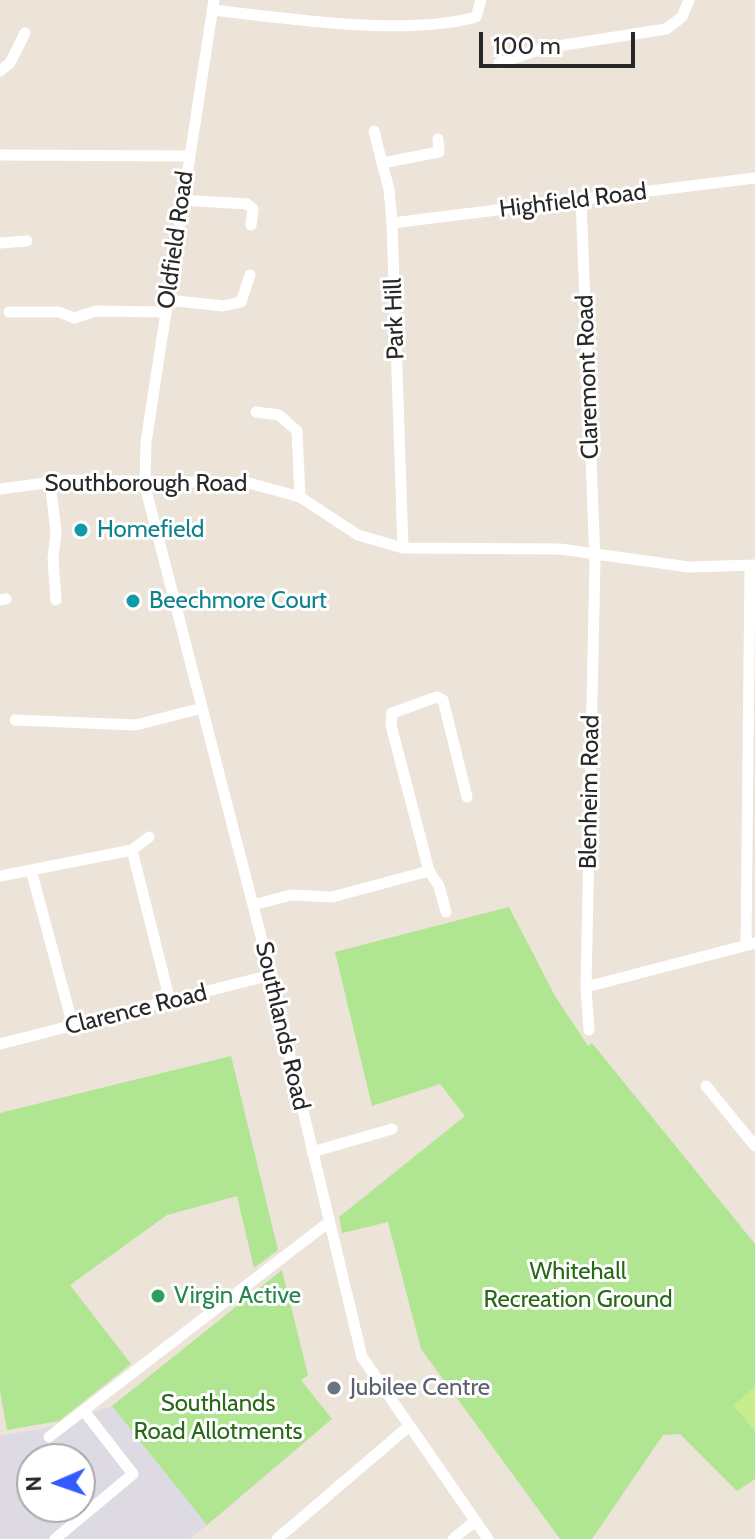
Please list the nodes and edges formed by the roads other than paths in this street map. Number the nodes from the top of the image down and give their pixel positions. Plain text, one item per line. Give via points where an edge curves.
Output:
1 (481, 0) edge
2 (689, 0) edge
3 (213, 5) edge
4 (25, 33) dead end
5 (513, 61) junction
6 (499, 63) dead end
7 (0, 71) edge
8 (515, 75) dead end
9 (374, 131) dead end
10 (438, 139) dead end
11 (0, 155) edge
12 (189, 156) junction
13 (382, 163) junction
14 (755, 178) edge
15 (181, 200) junction
16 (581, 200) junction
17 (392, 223) junction
18 (251, 225) dead end
19 (27, 241) dead end
20 (0, 243) edge
21 (250, 275) dead end
22 (166, 306) junction
23 (9, 312) dead end
24 (256, 412) dead end
25 (50, 481) junction
26 (145, 481) junction
27 (0, 489) edge
28 (300, 497) junction
29 (403, 548) junction
30 (595, 554) junction
31 (752, 565) edge
32 (56, 600) dead end
33 (202, 708) junction
34 (15, 720) dead end
35 (467, 797) dead end
36 (149, 837) dead end
37 (132, 850) junction
38 (31, 870) junction
39 (429, 871) junction
40 (0, 876) edge
41 (253, 905) junction
42 (446, 912) dead end
43 (750, 944) edge
44 (271, 975) junction
45 (586, 987) junction
46 (170, 1001) junction
47 (73, 1026) junction
48 (589, 1030) dead end
49 (0, 1044) edge
50 (706, 1086) dead end
51 (392, 1129) dead end
52 (755, 1146) edge
53 (312, 1152) junction
54 (329, 1222) junction
55 (84, 1411) junction
56 (408, 1427) junction
57 (49, 1437) dead end
58 (475, 1521) junction
59 (55, 1539) edge
60 (277, 1539) edge
61 (453, 1539) edge
62 (488, 1539) edge

1 - 3 street via 476,17 455,23 369,24
2 - 5 street via 682,17 666,29 545,48
3 - 12 street, Oldfield Road
4 - 7 street
5 - 6 street
5 - 8 street
9 - 13 street, Park Hill
10 - 13 street via 439,152
11 - 12 street
12 - 15 street, Oldfield Road
13 - 17 street, Park Hill
14 - 16 street, Highfield Road
15 - 18 street via 247,204 253,209
15 - 22 street, Oldfield Road
16 - 17 street, Highfield Road
16 - 30 street, Claremont Road
17 - 29 street, Park Hill
19 - 20 street
21 - 22 street via 241,302
22 - 23 street via 96,311 74,318 59,312
22 - 26 street, Oldfield Road
24 - 28 street via 279,415 297,431
25 - 26 street, Southborough Road
25 - 27 street, Southborough Road
25 - 32 street
26 - 28 street, Southborough Road via 249,483
26 - 33 street, Southlands Road
28 - 29 street, Southborough Road via 358,535
29 - 30 street, Southborough Road
30 - 31 street, Southborough Road via 689,567
30 - 45 street, Blenheim Road
31 - 43 street
33 - 34 street via 136,725
33 - 41 street, Southlands Road
35 - 39 street via 443,700 431,698 392,713
36 - 37 street
37 - 38 street
37 - 46 street
38 - 40 street
38 - 47 street
39 - 41 street via 332,897 291,895
39 - 42 street
41 - 44 street, Southlands Road
43 - 45 street
44 - 46 street, Clarence Road
44 - 53 street, Southlands Road
45 - 48 street, Blenheim Road
46 - 47 street, Clarence Road
47 - 49 street, Clarence Road
50 - 52 street
51 - 53 street
53 - 54 street, Southlands Road
54 - 55 street
54 - 56 street, Southlands Road via 362,1357
55 - 57 street
55 - 59 street via 133,1474
56 - 58 street, Southlands Road
56 - 60 street
58 - 61 street
58 - 62 street, Southlands Road

